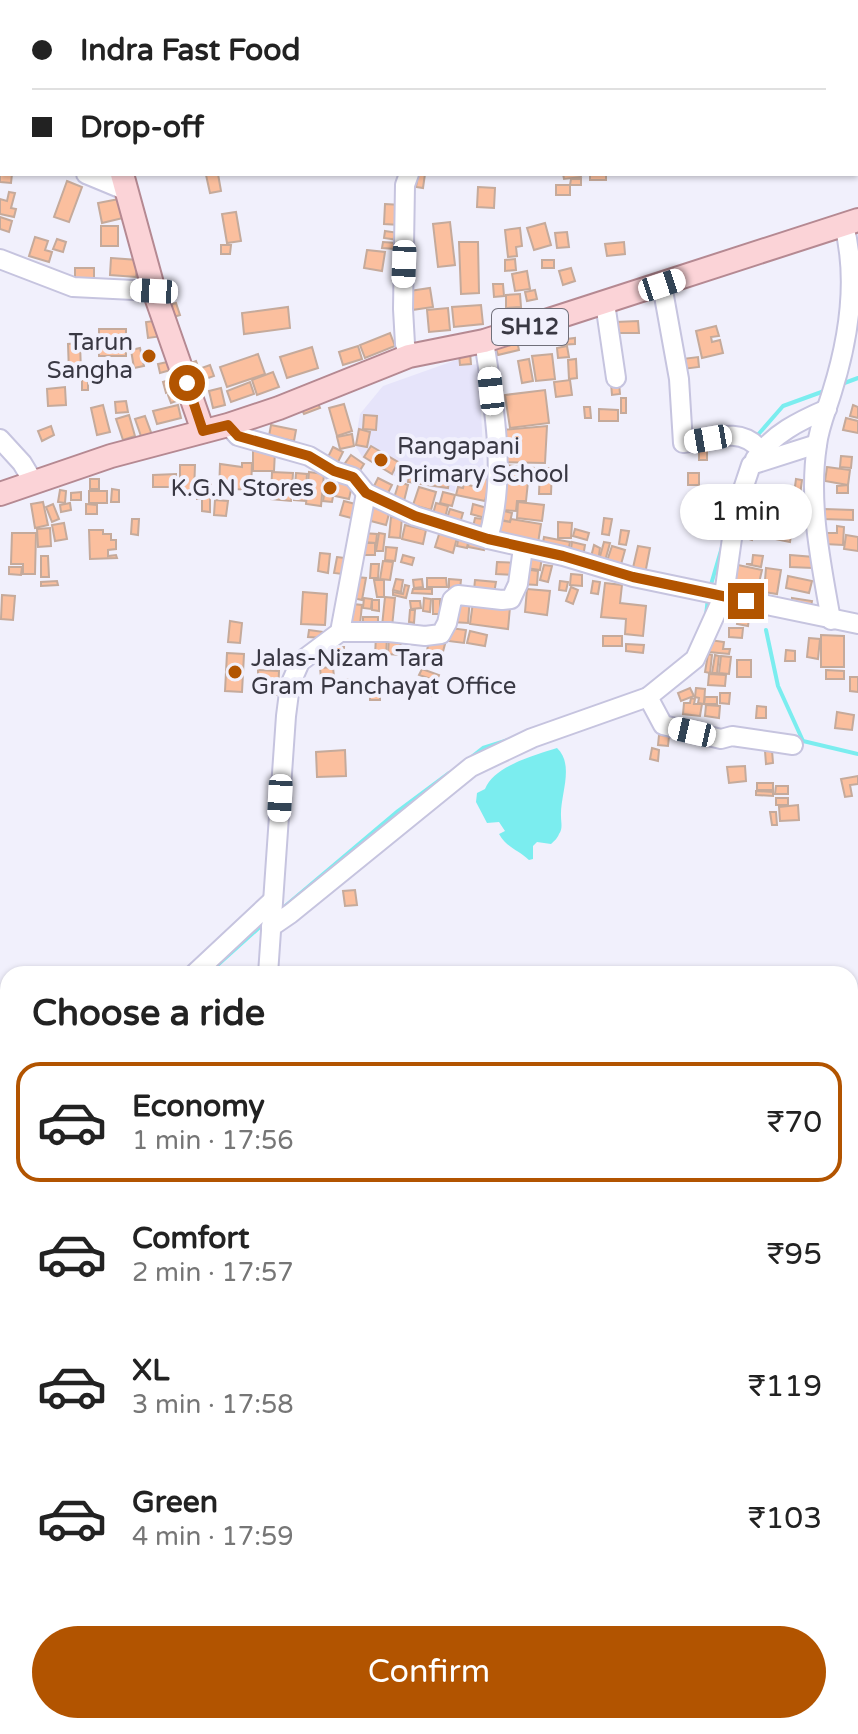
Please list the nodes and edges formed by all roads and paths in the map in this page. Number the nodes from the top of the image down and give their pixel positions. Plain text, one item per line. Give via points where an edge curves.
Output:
1 (96, 176) edge
2 (408, 176) edge
3 (124, 182) edge
4 (851, 223) edge
5 (0, 259) edge
6 (662, 285) junction
7 (154, 291) junction
8 (605, 303) junction
9 (484, 341) junction
10 (409, 356) junction
11 (616, 378) dead end
12 (832, 393) junction
13 (228, 425) junction
14 (203, 431) junction
15 (0, 439) edge
16 (817, 444) junction
17 (754, 450) junction
18 (34, 483) junction
19 (366, 493) junction
20 (0, 494) edge
21 (488, 539) junction
22 (523, 548) junction
23 (724, 595) junction
24 (831, 620) junction
25 (858, 624) edge
26 (340, 632) junction
27 (648, 697) junction
28 (793, 745) dead end
29 (272, 901) junction
30 (271, 927) junction
31 (203, 966) edge
32 (269, 966) edge

1 - 3 street
2 - 10 street via 403,309
3 - 7 main road
4 - 6 main road, SH12
4 - 12 street via 855,304
5 - 7 street via 73,287
6 - 8 main road, SH12
6 - 17 street via 679,379 683,443 734,434
7 - 14 main road
8 - 9 main road, SH12
8 - 11 street
9 - 10 main road, SH12
9 - 21 street via 498,468
10 - 13 main road, SH12
12 - 16 street
12 - 17 street
13 - 14 main road, SH12
13 - 19 street via 238,436 309,456 353,477
14 - 18 main road, SH12
15 - 18 street
16 - 17 street
16 - 24 street via 816,534
17 - 23 street via 736,510
18 - 20 main road, SH12
19 - 21 street via 415,516
19 - 26 street
21 - 22 street
22 - 23 street
22 - 26 street via 511,599 458,595 441,634
23 - 24 street
23 - 27 street via 695,659
24 - 25 street
26 - 29 street via 300,662 290,685
27 - 28 street via 663,725 721,739
27 - 30 street via 532,738 471,767
29 - 30 street
29 - 31 street
30 - 32 street

